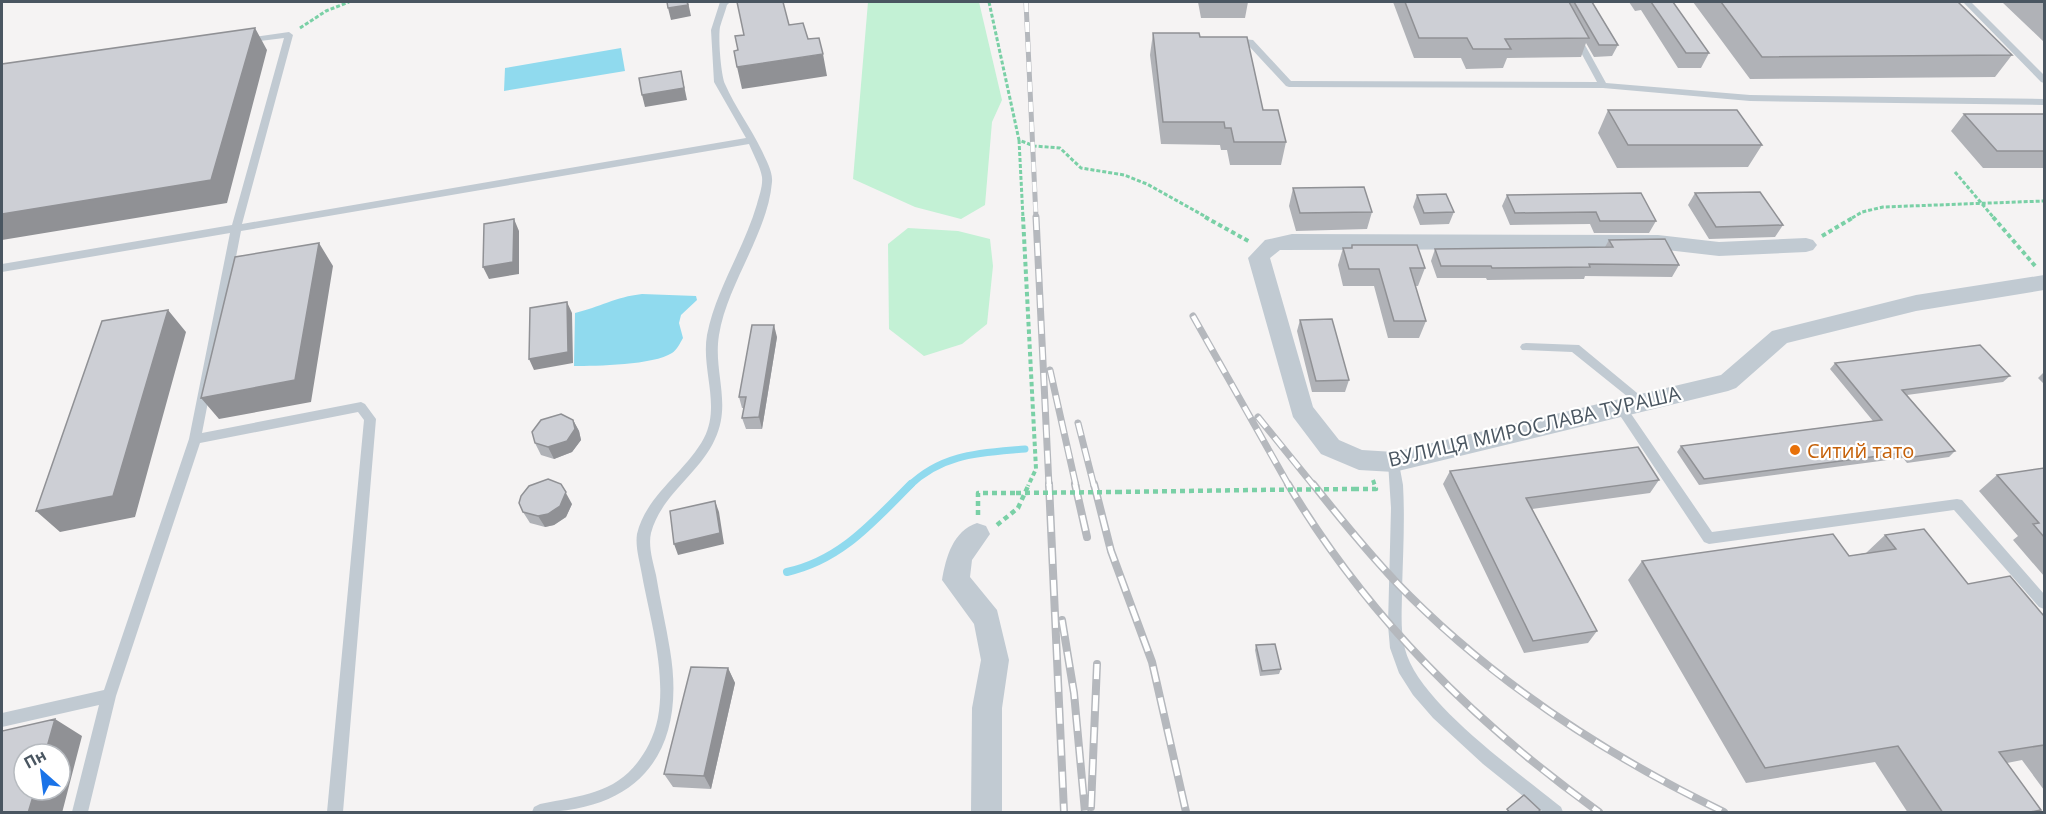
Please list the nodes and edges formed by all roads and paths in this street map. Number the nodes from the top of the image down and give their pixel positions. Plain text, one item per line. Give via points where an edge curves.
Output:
1 (349, 2) edge
2 (726, 2) edge
3 (988, 2) edge
4 (1967, 2) edge
5 (1569, 22) edge
6 (289, 35) junction
7 (1227, 41) edge
8 (231, 44) edge
9 (2044, 80) edge
10 (1603, 85) junction
11 (2044, 102) edge
12 (752, 140) junction
13 (1018, 140) junction
14 (1954, 172) dead end
15 (2044, 201) edge
16 (1980, 202) junction
17 (236, 228) junction
18 (1806, 245) joint
19 (1264, 249) junction
20 (2, 268) edge
21 (2041, 276) edge
22 (1527, 347) dead end
23 (1632, 405) junction
24 (195, 439) junction
25 (1394, 462) junction
26 (1362, 478) dead end
27 (977, 534) junction
28 (2044, 603) edge
29 (109, 696) junction
30 (2, 720) edge
31 (80, 813) edge
32 (335, 813) edge
33 (540, 813) edge
34 (987, 813) edge
35 (1555, 813) edge

1 - 6 path via 326,11
2 - 12 lane via 715,30 719,82
3 - 13 path
4 - 9 lane
5 - 10 lane
6 - 8 lane
6 - 17 lane
7 - 10 lane via 1250,42 1289,84
10 - 11 lane via 1750,98
12 - 17 lane
12 - 33 lane via 767,180 757,227 727,291 712,336 711,374 718,408 715,426 650,517 644,537 669,707 660,739 644,769 626,787 598,799
13 - 19 path via 1060,148 1081,168 1124,175 1148,184
13 - 27 path via 1036,469 1018,508 1000,524
14 - 16 path
15 - 16 path
16 - 18 path via 1883,207 1862,212
16 - 21 path
17 - 20 lane
17 - 24 lane
18 - 19 street via 1719,249 1658,242 1292,240 1275,242
19 - 25 street, ВУЛИЦЯ МИРОСЛАВА ТУРАША via 1259,258 1261,270 1302,410 1330,447 1359,460
21 - 23 street, ВУЛИЦЯ МИРОСЛАВА ТУРАША via 1780,338 1728,382
22 - 23 lane via 1575,348
23 - 25 street, ВУЛИЦЯ МИРОСЛАВА ТУРАША
23 - 28 lane via 1709,538 1957,504
24 - 29 lane
24 - 32 lane via 361,407 370,419
25 - 35 lane via 1399,493 1395,580 1401,666 1414,688 1437,713
26 - 27 path, bridge via 1373,478 1376,489 978,494
27 - 34 street via 959,556 956,580 987,619 995,660 987,708
29 - 30 lane
29 - 31 lane

